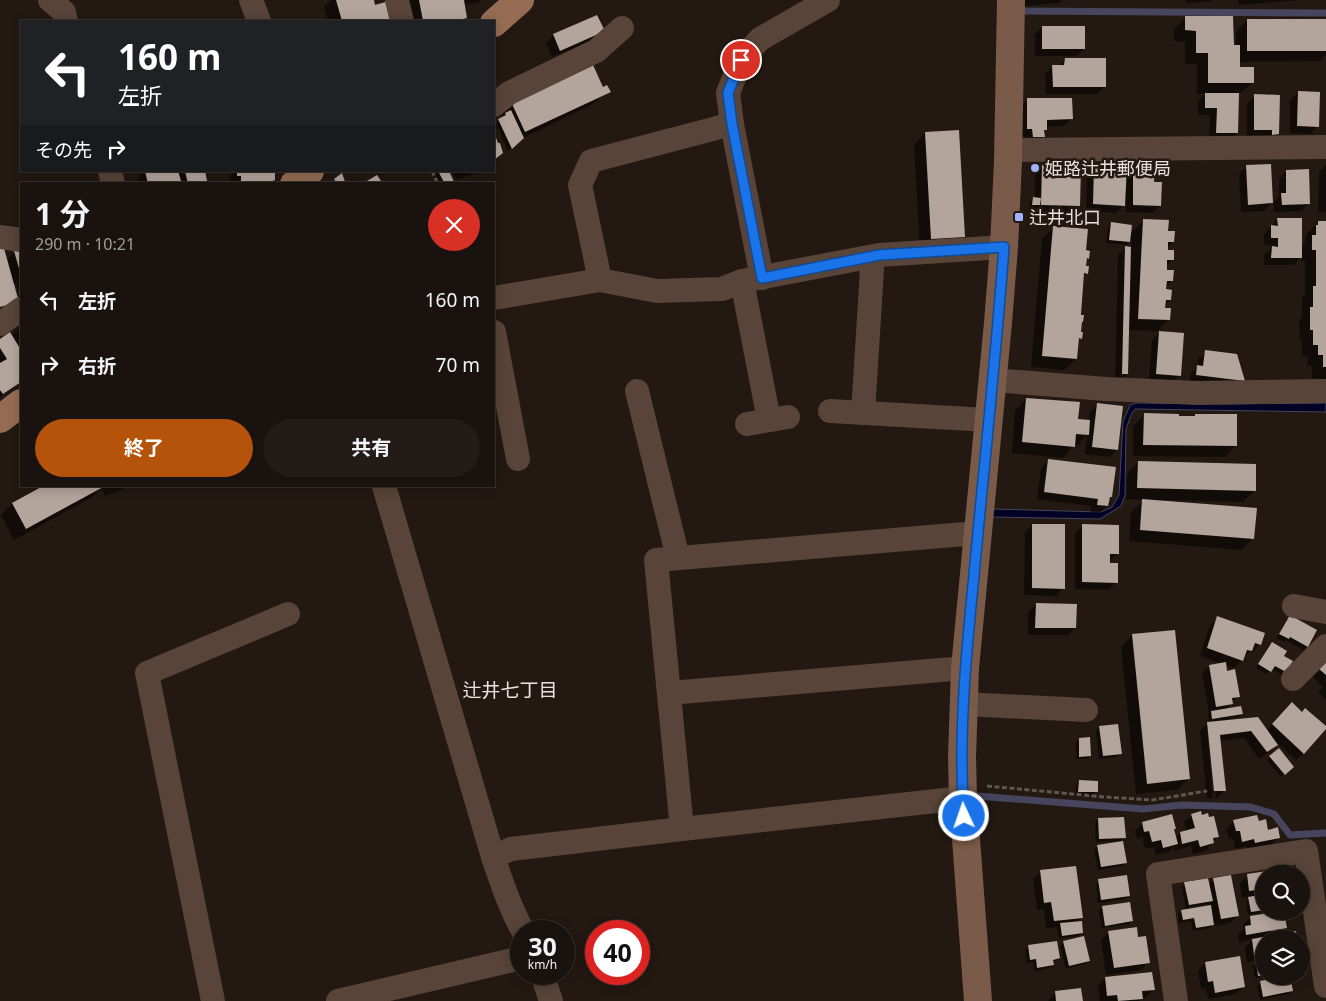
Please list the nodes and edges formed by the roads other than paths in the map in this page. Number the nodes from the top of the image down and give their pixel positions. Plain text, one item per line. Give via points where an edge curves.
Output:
1 (50, 0) edge
2 (251, 0) edge
3 (397, 0) edge
4 (520, 0) edge
5 (828, 0) edge
6 (1011, 0) edge
7 (66, 20) edge
8 (259, 20) edge
9 (402, 20) edge
10 (495, 22) edge
11 (622, 28) dead end
12 (495, 104) edge
13 (732, 124) junction
14 (1326, 147) edge
15 (1008, 150) junction
16 (0, 237) edge
17 (20, 240) edge
18 (1004, 247) junction
19 (872, 270) dead end
20 (752, 279) junction
21 (600, 280) junction
22 (495, 298) edge
23 (20, 310) edge
24 (0, 324) edge
25 (495, 344) edge
26 (992, 380) junction
27 (637, 391) dead end
28 (1326, 391) edge
29 (500, 401) edge
30 (20, 404) edge
31 (830, 411) dead end
32 (863, 413) junction
33 (0, 420) edge
34 (988, 420) junction
35 (768, 421) dead end
36 (518, 459) dead end
37 (384, 487) edge
38 (978, 533) junction
39 (678, 558) junction
40 (1294, 606) dead end
41 (1326, 612) edge
42 (288, 614) dead end
43 (1326, 646) edge
44 (965, 668) junction
45 (1294, 679) dead end
46 (669, 693) junction
47 (964, 704) junction
48 (1086, 710) dead end
49 (962, 791) junction
50 (682, 829) junction
51 (494, 857) junction
52 (516, 920) edge
53 (510, 961) edge
54 (546, 985) edge
55 (1326, 986) edge
56 (214, 1001) edge
57 (338, 1001) edge
58 (551, 1001) edge
59 (978, 1001) edge
60 (1176, 1001) edge

1 - 7 street via 64,12
2 - 8 street
3 - 9 street
4 - 10 main road
5 - 13 street via 760,39 741,60 728,93
6 - 15 street
11 - 12 street via 596,51 509,93
13 - 20 street
13 - 21 street via 591,161 580,185
14 - 15 street
15 - 18 street
16 - 17 street
18 - 20 street via 879,255
18 - 26 street
19 - 32 street
20 - 21 street via 722,289 657,291
20 - 35 street
21 - 22 street
23 - 24 street
25 - 29 street
26 - 28 street via 1106,390 1198,393
26 - 34 street
27 - 39 street
29 - 36 street
30 - 33 main road
31 - 32 street
32 - 34 street
34 - 38 street
37 - 51 street
38 - 39 street
38 - 44 street
39 - 46 street via 656,560
40 - 41 street
42 - 56 street via 147,673
43 - 45 street
44 - 46 street
44 - 47 street
46 - 50 street
47 - 48 street
47 - 49 street
49 - 50 street
49 - 59 street
50 - 51 street via 511,849
51 - 52 street
53 - 57 street
54 - 58 street
55 - 60 street via 1306,851 1158,874

